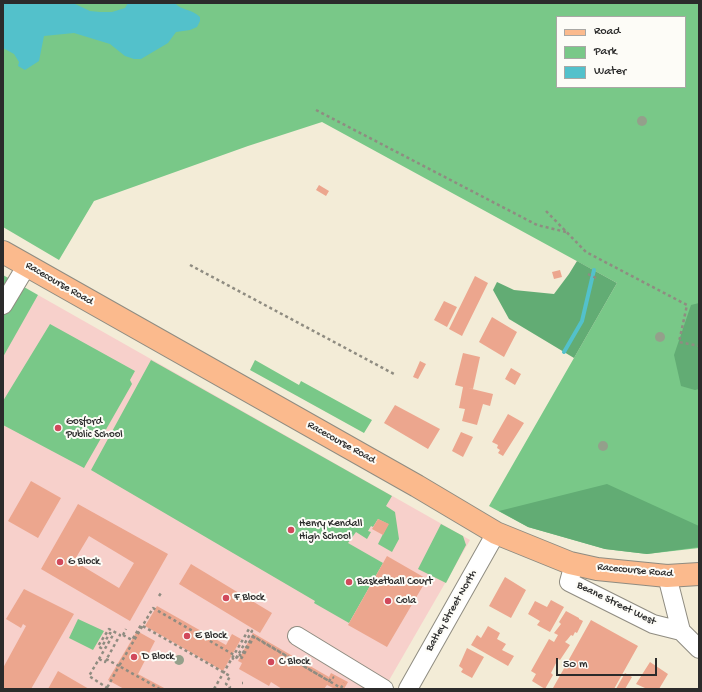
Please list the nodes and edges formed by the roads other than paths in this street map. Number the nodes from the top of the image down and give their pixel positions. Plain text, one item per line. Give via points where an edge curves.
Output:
1 (3, 252) edge
2 (27, 265) junction
3 (3, 305) edge
4 (496, 533) junction
5 (574, 564) junction
6 (699, 574) edge
7 (667, 576) junction
8 (681, 631) junction
9 (297, 636) dead end
10 (699, 649) edge
11 (384, 689) edge
12 (408, 689) edge

1 - 2 main road, Racecourse Road
2 - 3 street
2 - 4 main road, Racecourse Road
4 - 5 main road, Racecourse Road
4 - 12 street, Batley Street North
5 - 7 main road, Racecourse Road
5 - 8 street, Beane Street West via 569,582 653,624
6 - 7 main road, Racecourse Road
7 - 8 street
8 - 10 street
9 - 11 street

